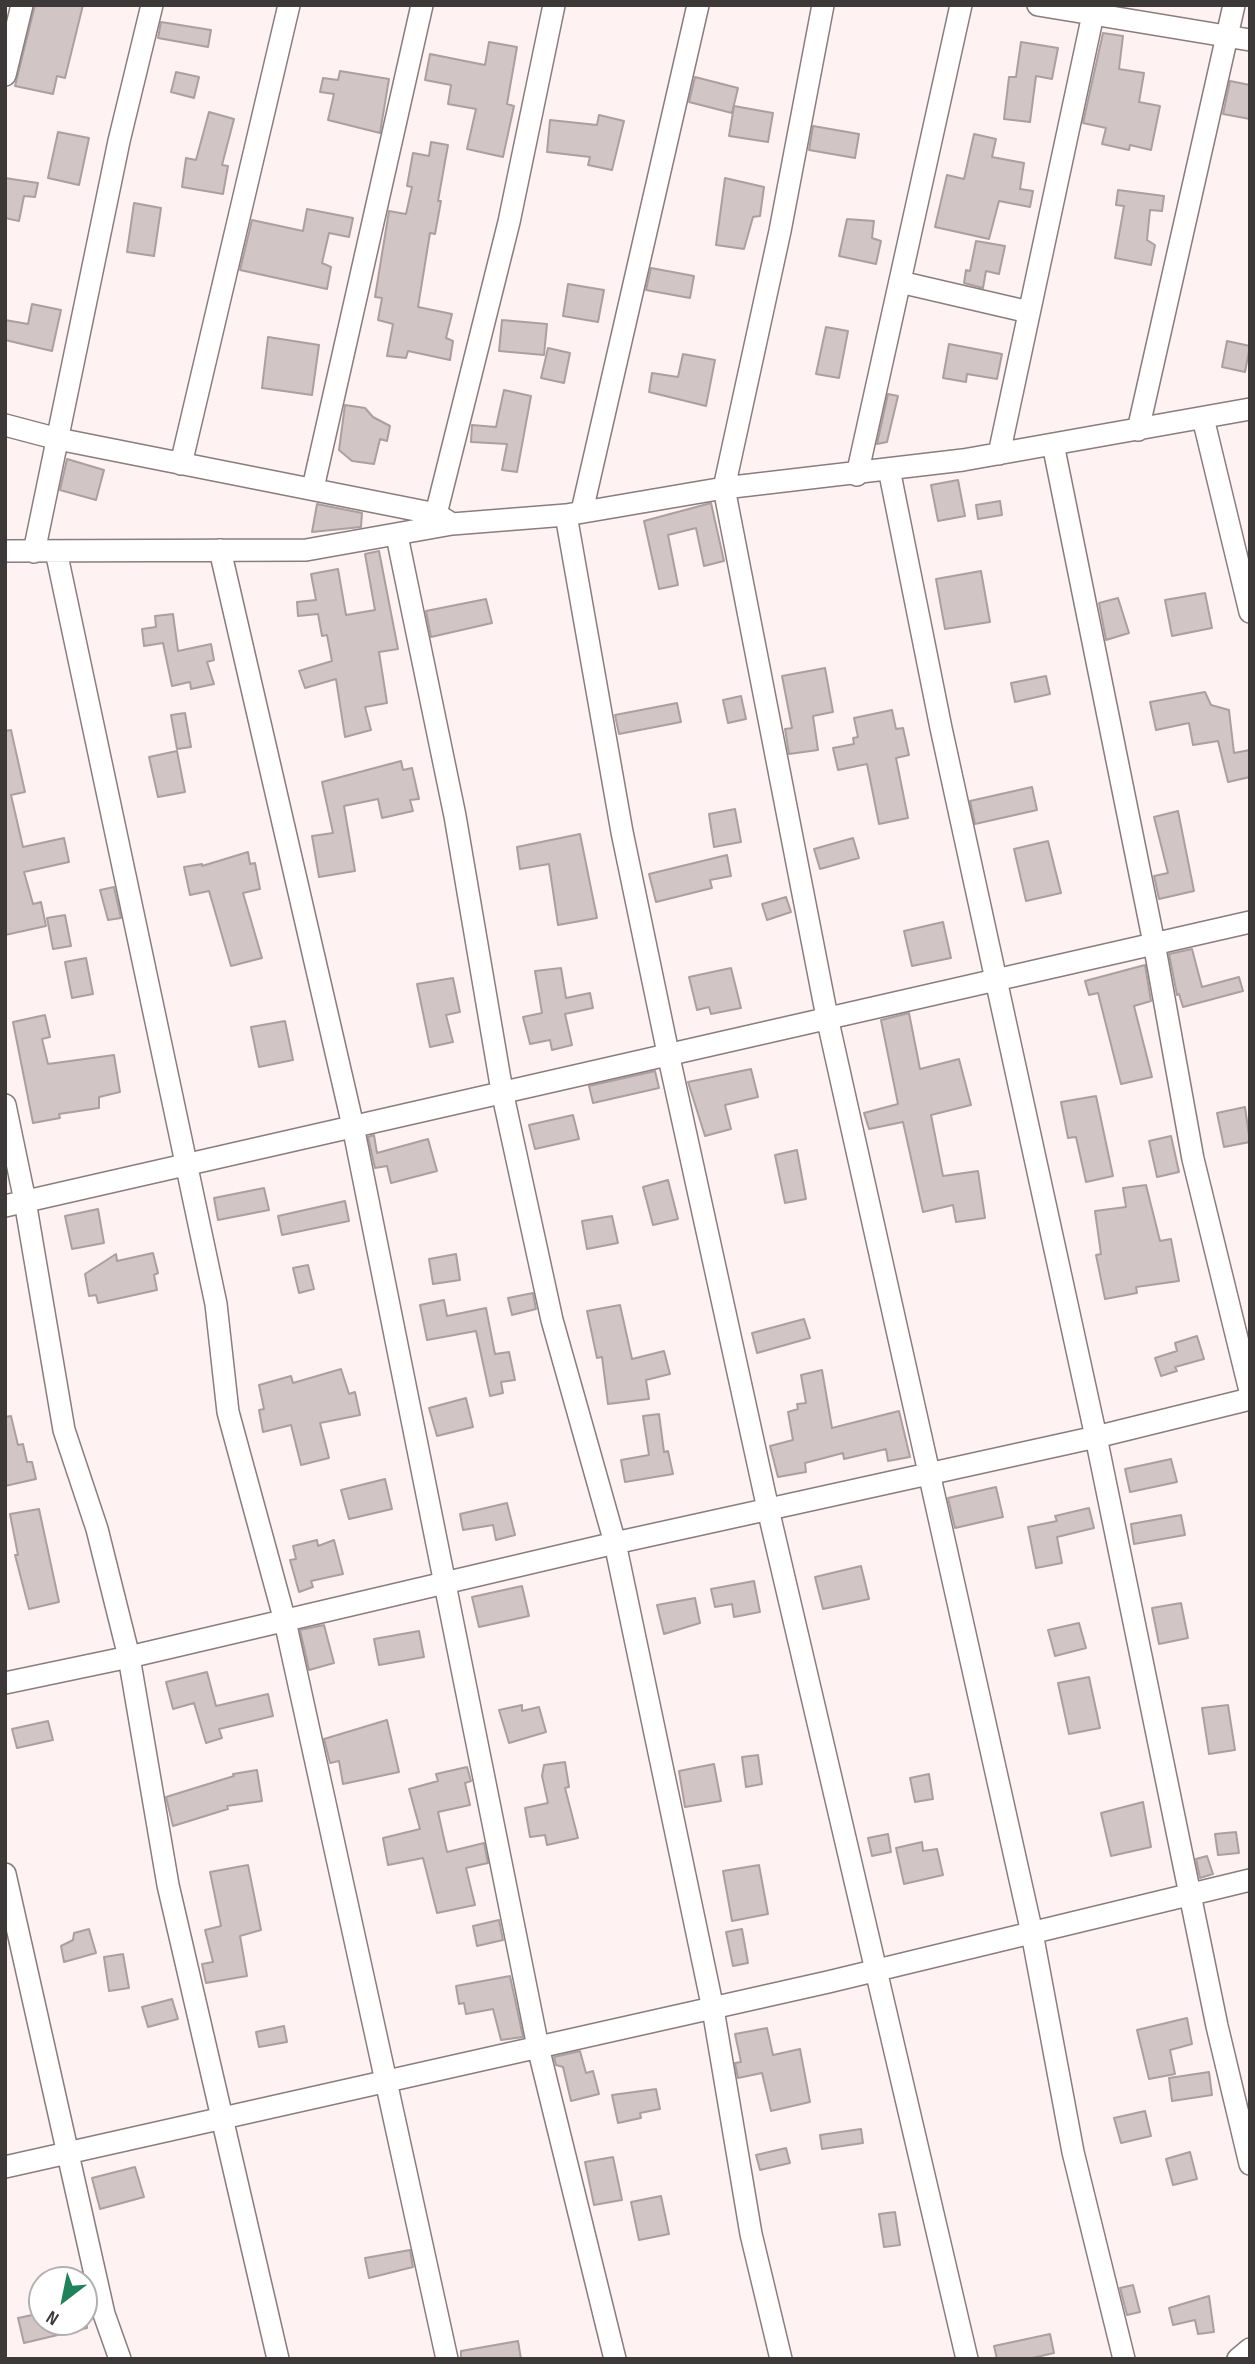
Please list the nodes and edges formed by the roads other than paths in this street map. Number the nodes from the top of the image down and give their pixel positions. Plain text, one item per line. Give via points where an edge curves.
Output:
1 (22, 5) edge
2 (152, 5) edge
3 (289, 5) edge
4 (422, 5) edge
5 (554, 5) edge
6 (698, 5) edge
7 (823, 5) edge
8 (961, 5) edge
9 (1038, 5) edge
10 (1234, 5) edge
11 (1094, 10) edge
12 (1226, 36) junction
13 (1250, 40) edge
14 (5, 75) edge
15 (900, 282) junction
16 (1029, 312) junction
17 (1250, 409) edge
18 (1203, 418) junction
19 (5, 425) edge
20 (1138, 430) junction
21 (58, 439) junction
22 (1053, 444) junction
23 (999, 454) junction
24 (181, 464) junction
25 (889, 469) junction
26 (857, 475) junction
27 (313, 488) junction
28 (724, 488) junction
29 (574, 513) junction
30 (444, 519) junction
31 (397, 536) junction
32 (220, 550) junction
33 (5, 551) edge
34 (56, 551) junction
35 (34, 552) junction
36 (1250, 612) edge
37 (1250, 922) edge
38 (1154, 943) junction
39 (995, 981) junction
40 (827, 1017) junction
41 (668, 1053) junction
42 (502, 1091) junction
43 (5, 1105) edge
44 (352, 1126) junction
45 (186, 1165) junction
46 (15, 1203) edge
47 (1250, 1391) edge
48 (1250, 1399) edge
49 (1096, 1437) junction
50 (930, 1474) junction
51 (768, 1508) junction
52 (615, 1543) junction
53 (445, 1581) junction
54 (285, 1621) junction
55 (129, 1657) junction
56 (5, 1683) edge
57 (5, 1874) edge
58 (1250, 1880) edge
59 (1191, 1894) junction
60 (1032, 1933) junction
61 (877, 1970) junction
62 (713, 2009) junction
63 (538, 2047) junction
64 (388, 2080) junction
65 (219, 2118) junction
66 (69, 2153) junction
67 (1250, 2164) edge
68 (5, 2167) edge
69 (1250, 2349) edge
70 (120, 2359) edge
71 (278, 2359) edge
72 (447, 2359) edge
73 (615, 2359) edge
74 (781, 2359) edge
75 (967, 2359) edge
76 (1124, 2359) edge
77 (1238, 2359) edge

1 - 14 street
2 - 21 street
3 - 24 street
4 - 27 street
5 - 30 street
6 - 29 street
7 - 28 street
8 - 15 street
9 - 11 street
10 - 12 street
11 - 12 street
11 - 16 street
12 - 13 street
12 - 20 street
15 - 16 street
15 - 26 street
16 - 23 street
17 - 18 street
18 - 20 street
18 - 36 street
19 - 21 street
20 - 22 street
21 - 24 street
21 - 35 street
22 - 23 street
22 - 38 street
23 - 25 street
24 - 27 street
25 - 26 street
25 - 39 street
26 - 28 street
27 - 30 street
28 - 29 street
28 - 40 street
29 - 30 street
29 - 41 street via 622,832
30 - 31 street
31 - 32 street via 306,550
31 - 42 street via 455,816
32 - 34 street
32 - 44 street
33 - 35 street
34 - 35 street
34 - 45 street
37 - 38 street
38 - 39 street
38 - 47 street via 1193,1159
39 - 40 street
39 - 49 street
40 - 41 street
40 - 50 street
41 - 42 street
41 - 51 street
42 - 44 street
42 - 52 street via 552,1320
43 - 46 street
44 - 45 street
44 - 53 street
45 - 46 street
45 - 54 street via 216,1304 228,1412
46 - 55 street via 64,1430 97,1529
48 - 49 street
49 - 50 street
49 - 59 street
50 - 51 street
50 - 60 street
51 - 52 street
51 - 61 street
52 - 53 street
52 - 62 street
53 - 54 street
53 - 63 street
54 - 55 street
54 - 64 street
55 - 56 street
55 - 65 street via 168,1885
57 - 66 street
58 - 59 street
59 - 60 street
59 - 67 street
60 - 61 street
60 - 76 street via 1073,2152
61 - 62 street
61 - 75 street
62 - 63 street
62 - 74 street via 751,2234
63 - 64 street
63 - 73 street
64 - 65 street
64 - 72 street
65 - 66 street
65 - 71 street
66 - 68 street
66 - 70 street via 104,2314
69 - 77 street

